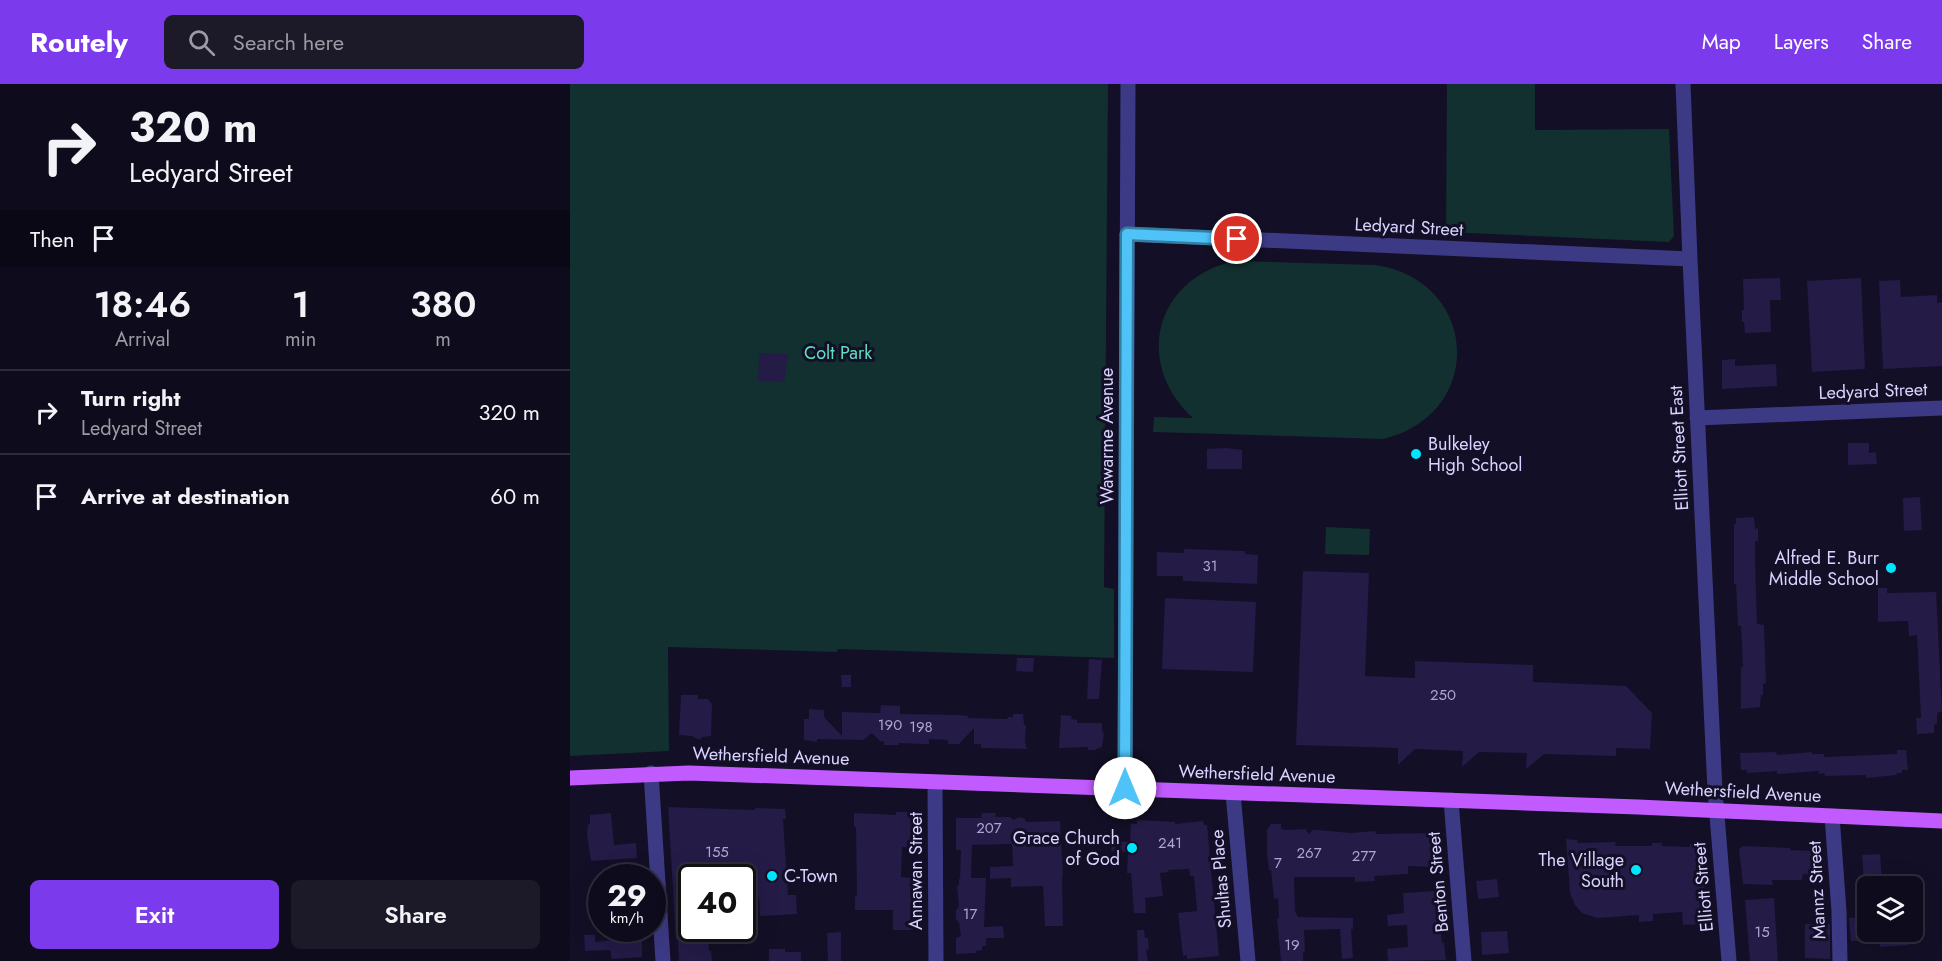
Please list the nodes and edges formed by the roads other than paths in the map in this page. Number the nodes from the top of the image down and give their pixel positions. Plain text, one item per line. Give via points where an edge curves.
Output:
1 (1128, 84) edge
2 (1683, 84) edge
3 (1127, 234) junction
4 (1690, 260) junction
5 (1942, 408) edge
6 (1697, 418) junction
7 (651, 773) junction
8 (570, 778) edge
9 (935, 782) junction
10 (1125, 788) junction
11 (1233, 792) junction
12 (1451, 800) junction
13 (1716, 811) junction
14 (1832, 816) junction
15 (1942, 821) edge
16 (663, 961) edge
17 (936, 961) edge
18 (1248, 961) edge
19 (1464, 961) edge
20 (1729, 961) edge
21 (1840, 961) edge

1 - 3 street, Wawarme Avenue
2 - 4 street, Elliott Street East
3 - 4 street, Ledyard Street
3 - 10 street, Wawarme Avenue
4 - 6 street, Elliott Street East
5 - 6 street, Ledyard Street
6 - 13 street, Elliott Street East
7 - 8 main road, Wethersfield Avenue
7 - 9 main road, Wethersfield Avenue
7 - 16 street
9 - 10 main road, Wethersfield Avenue
9 - 17 street, Annawan Street
10 - 11 main road, Wethersfield Avenue
11 - 12 main road, Wethersfield Avenue
11 - 18 street, Shultas Place
12 - 13 main road, Wethersfield Avenue
12 - 19 street, Benton Street
13 - 14 main road, Wethersfield Avenue
13 - 20 street, Elliott Street
14 - 15 main road, Wethersfield Avenue
14 - 21 street, Mannz Street

